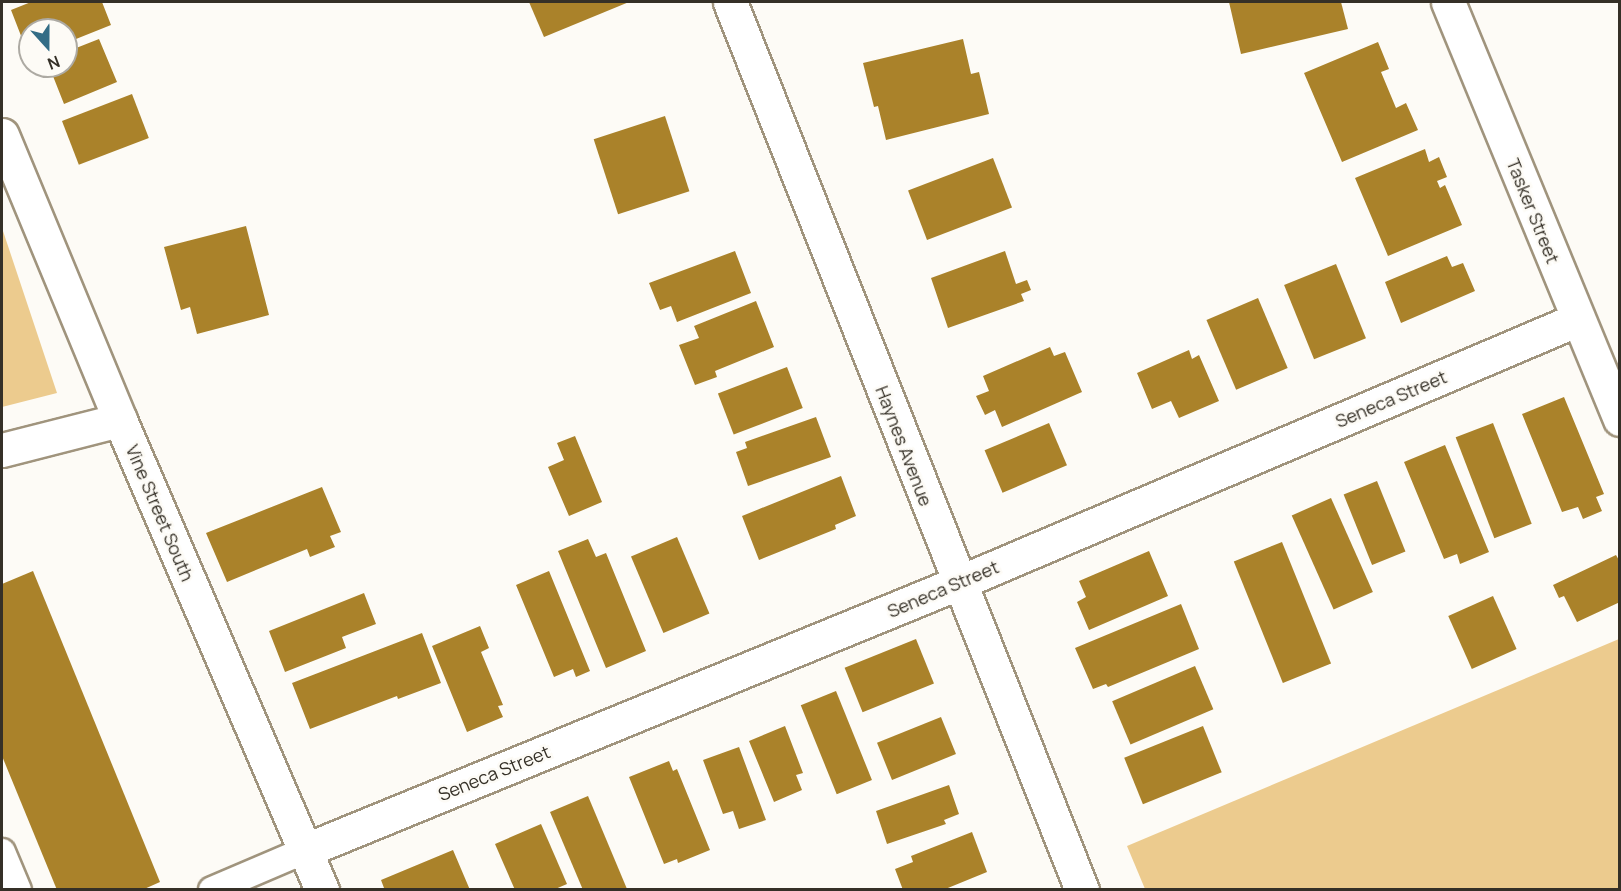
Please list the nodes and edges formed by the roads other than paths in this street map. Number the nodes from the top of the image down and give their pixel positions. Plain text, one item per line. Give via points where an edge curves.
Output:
1 (730, 2) edge
2 (1448, 2) edge
3 (2, 135) edge
4 (1578, 319) junction
5 (1620, 419) edge
6 (120, 420) junction
7 (2, 450) edge
8 (958, 584) junction
9 (306, 850) junction
10 (2, 852) edge
11 (18, 890) edge
12 (212, 890) edge
13 (322, 890) edge
14 (1082, 890) edge

1 - 8 street, Haynes Avenue
2 - 4 street, Tasker Street
3 - 6 street, Vine Street South
4 - 5 street, Tasker Street
4 - 8 street, Seneca Street
6 - 7 street
6 - 9 street, Vine Street South
8 - 9 street, Seneca Street
8 - 14 street, Haynes Avenue
9 - 12 lane
9 - 13 street, Vine Street South
10 - 11 lane

